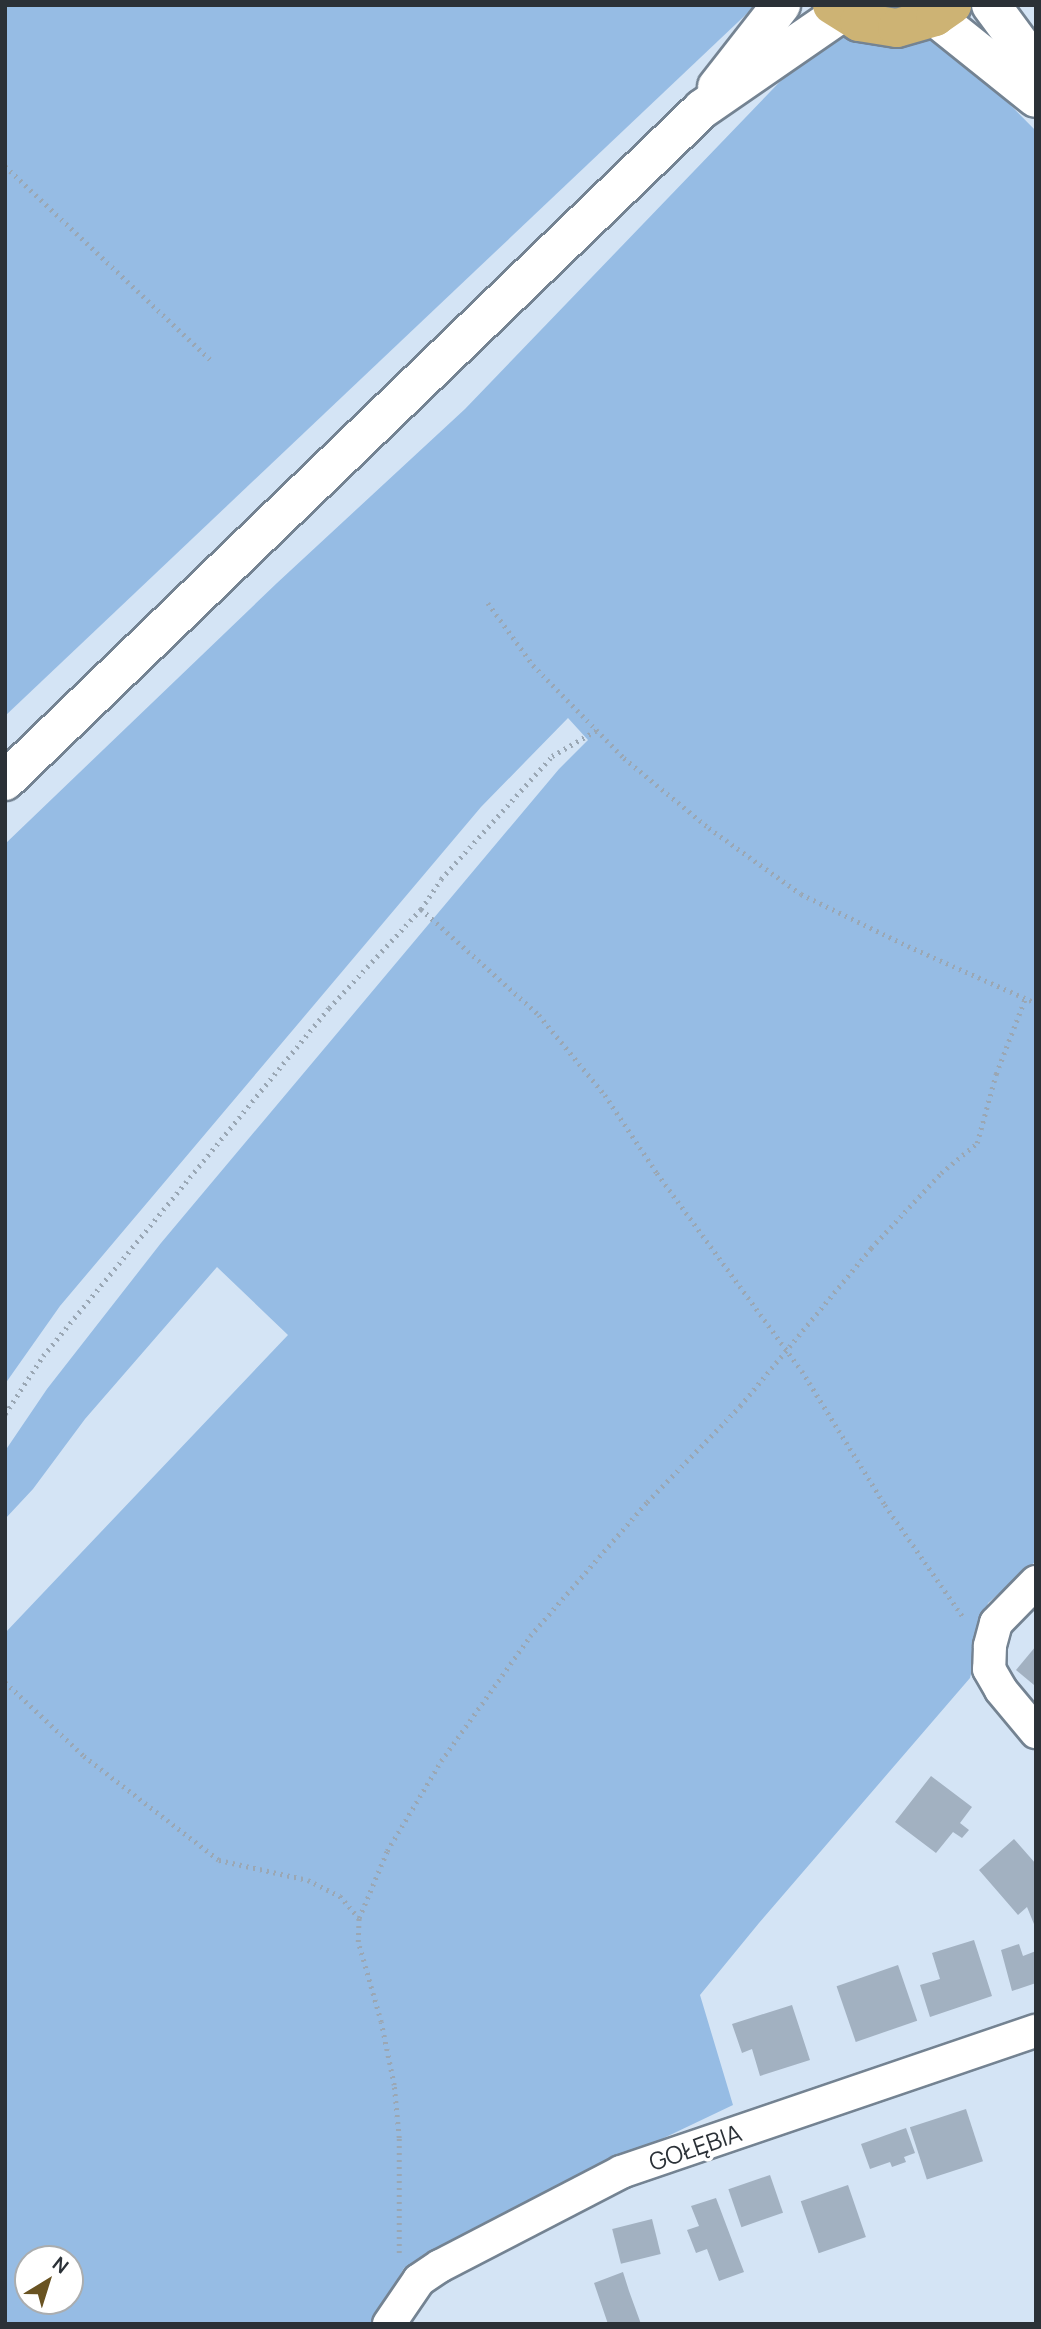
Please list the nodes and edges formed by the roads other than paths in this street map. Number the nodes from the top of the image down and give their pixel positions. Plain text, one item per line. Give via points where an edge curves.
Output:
1 (781, 5) edge
2 (991, 5) edge
3 (836, 9) edge
4 (943, 11) edge
5 (1036, 66) edge
6 (1036, 98) edge
7 (702, 110) junction
8 (5, 781) edge
9 (1036, 1582) edge
10 (1036, 1732) edge
11 (1036, 2031) edge
12 (389, 2324) edge

1 - 7 main road
2 - 5 main road
3 - 4 main road via 868,24 897,28
3 - 7 main road
4 - 6 main road
7 - 8 main road
9 - 10 street via 996,1623 989,1669
11 - 12 street, GOŁĘBIA via 621,2172 440,2266 419,2280

